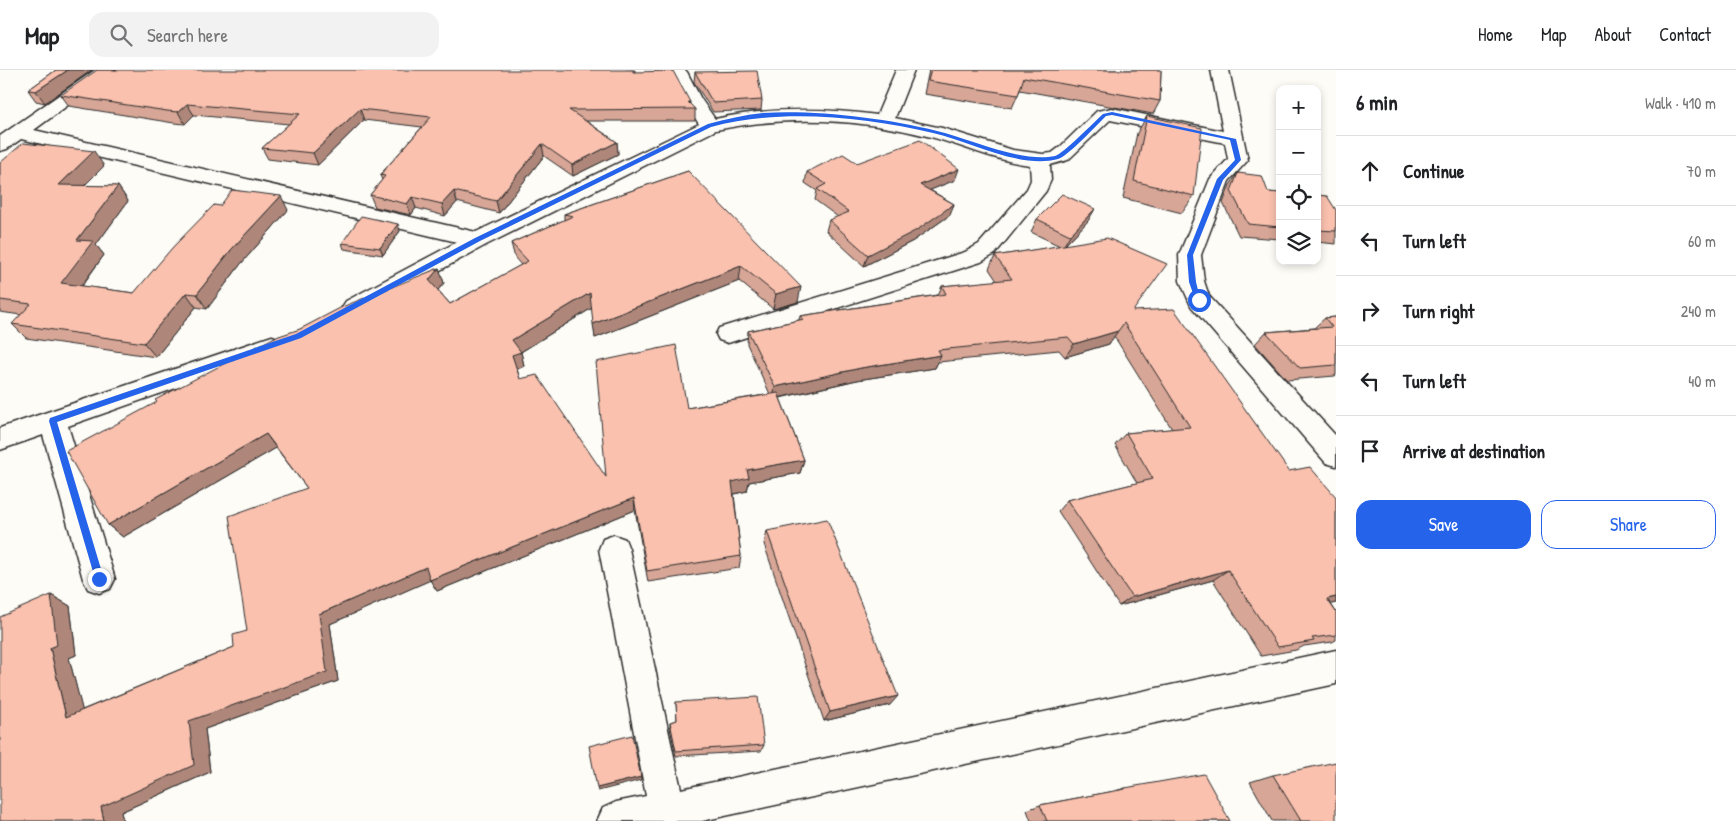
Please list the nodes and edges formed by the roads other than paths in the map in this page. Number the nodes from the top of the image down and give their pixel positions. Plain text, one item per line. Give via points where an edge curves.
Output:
1 (107, 70) edge
2 (674, 70) edge
3 (905, 70) edge
4 (1220, 70) edge
5 (884, 122) junction
6 (710, 126) junction
7 (17, 132) junction
8 (1233, 139) junction
9 (0, 145) edge
10 (1040, 160) junction
11 (478, 240) junction
12 (333, 318) edge
13 (728, 334) dead end
14 (290, 339) edge
15 (53, 421) junction
16 (0, 439) edge
17 (1336, 455) edge
18 (614, 549) dead end
19 (99, 579) dead end
20 (1336, 667) edge
21 (667, 809) junction
22 (616, 821) edge

1 - 7 street
2 - 6 street via 681,76
3 - 5 street
4 - 8 street
5 - 6 street via 763,115
5 - 10 street via 936,132
6 - 11 street
7 - 9 street
7 - 11 street
8 - 10 street via 1112,114 1104,115 1059,157
8 - 17 street via 1238,160 1220,179 1190,255 1192,282 1199,300
10 - 13 street via 1041,180 1036,191 987,249 973,257
11 - 12 street
14 - 15 street
15 - 16 street
15 - 19 street
18 - 21 street
20 - 21 street
21 - 22 street

